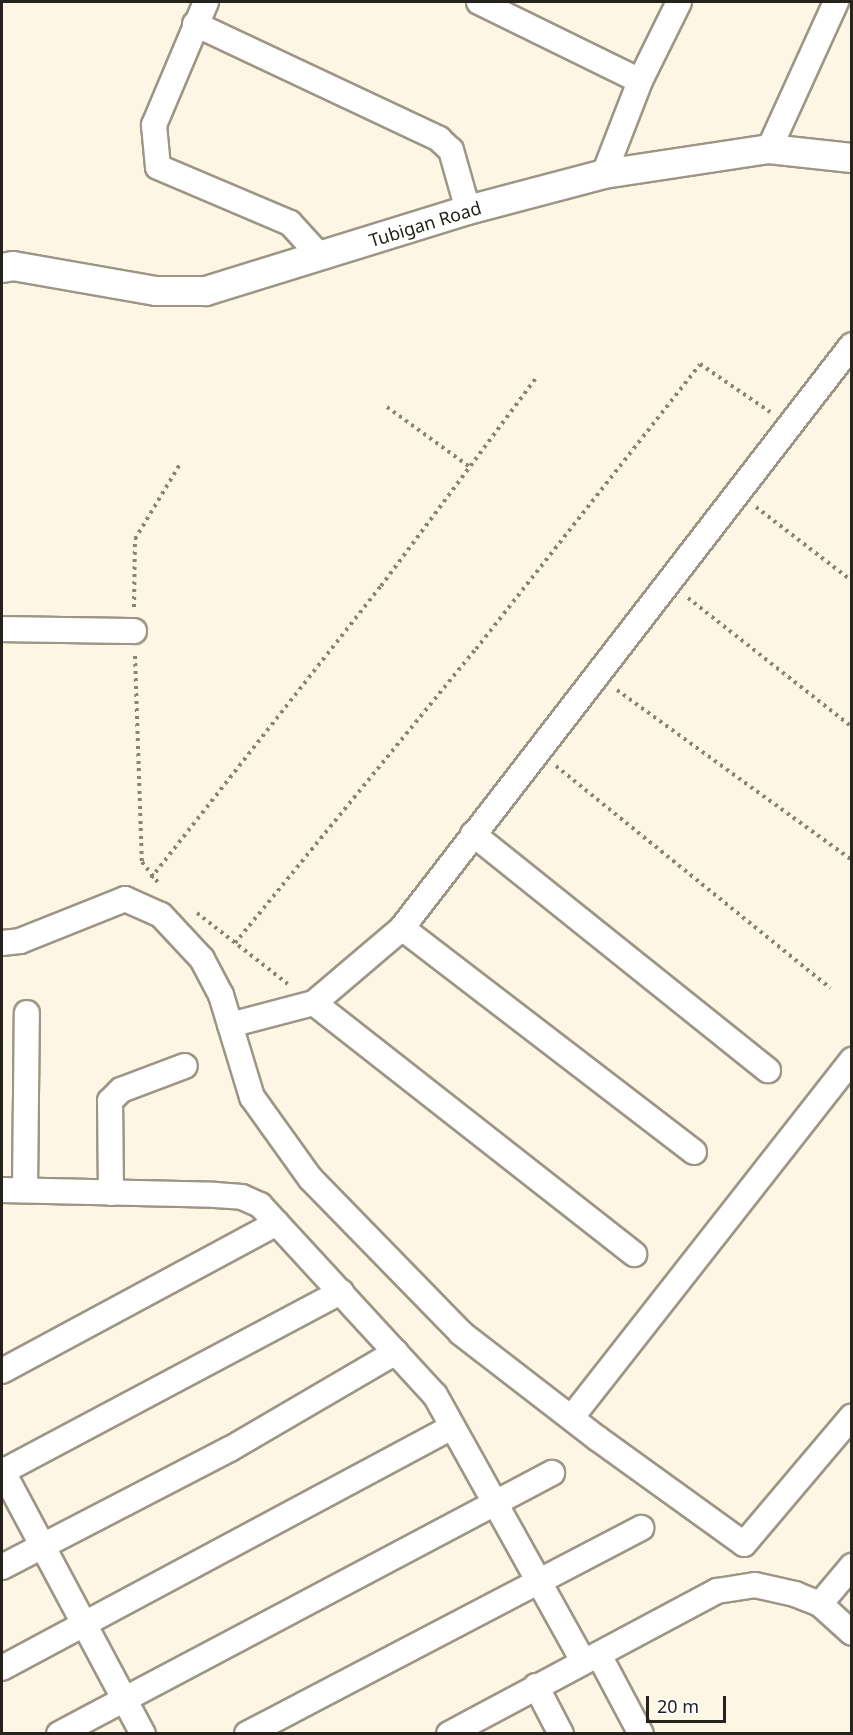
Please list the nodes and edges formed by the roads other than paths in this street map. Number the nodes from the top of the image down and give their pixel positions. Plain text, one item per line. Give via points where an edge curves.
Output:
1 (206, 2) edge
2 (479, 2) edge
3 (679, 2) edge
4 (836, 2) edge
5 (195, 24) junction
6 (640, 81) junction
7 (769, 149) junction
8 (852, 158) edge
9 (604, 174) junction
10 (468, 210) junction
11 (320, 256) junction
12 (2, 268) edge
13 (852, 345) edge
14 (2, 629) edge
15 (134, 631) road end
16 (473, 834) junction
17 (402, 928) junction
18 (2, 942) edge
19 (314, 1003) junction
20 (27, 1013) dead end
21 (230, 1025) junction
22 (852, 1060) edge
23 (185, 1066) dead end
24 (768, 1070) dead end
25 (694, 1152) dead end
26 (13, 1190) edge
27 (111, 1193) junction
28 (277, 1223) junction
29 (634, 1254) dead end
30 (340, 1292) junction
31 (396, 1352) junction
32 (2, 1371) edge
33 (852, 1416) edge
34 (572, 1417) junction
35 (452, 1426) junction
36 (2, 1471) edge
37 (552, 1473) dead end
38 (494, 1502) junction
39 (641, 1528) dead end
40 (42, 1547) junction
41 (852, 1566) edge
42 (2, 1567) edge
43 (538, 1581) junction
44 (820, 1604) junction
45 (84, 1625) junction
46 (852, 1633) edge
47 (591, 1658) junction
48 (2, 1668) edge
49 (536, 1686) junction
50 (124, 1698) junction
51 (457, 1732) edge
52 (59, 1734) edge
53 (143, 1734) edge
54 (247, 1734) edge
55 (561, 1734) edge
56 (641, 1734) edge

1 - 5 street
2 - 6 street
3 - 6 street
4 - 7 street
5 - 10 street via 439,139 451,150
5 - 11 street via 154,125 158,167 290,223
6 - 9 street
7 - 8 street, Tubigan Road
7 - 9 street, Tubigan Road
9 - 10 street, Tubigan Road
10 - 11 street, Tubigan Road
11 - 12 street, Tubigan Road via 206,291 156,291 13,266
13 - 16 street via 666,580
14 - 15 street
16 - 17 street
16 - 24 street
17 - 19 street
17 - 25 street
18 - 21 street via 20,941 112,902 139,902 176,928 202,959 221,995
19 - 21 street
19 - 29 street
20 - 26 street
21 - 34 street via 252,1096 310,1179 461,1333
22 - 34 street
23 - 27 street via 122,1090 110,1101
26 - 27 street
27 - 28 street via 242,1197 260,1205
28 - 30 street
28 - 32 street
30 - 31 street
30 - 36 street
31 - 35 street via 435,1395
31 - 40 street via 230,1449
33 - 34 street via 744,1544
35 - 38 street
35 - 45 street
36 - 40 street
37 - 38 street
38 - 43 street
38 - 50 street
39 - 43 street
40 - 42 street
40 - 45 street
41 - 44 street
43 - 47 street
43 - 54 street
44 - 46 street
44 - 47 street via 755,1585 717,1591
45 - 48 street
45 - 50 street
47 - 49 street
47 - 56 street
49 - 51 street
49 - 55 street
50 - 52 street
50 - 53 street

